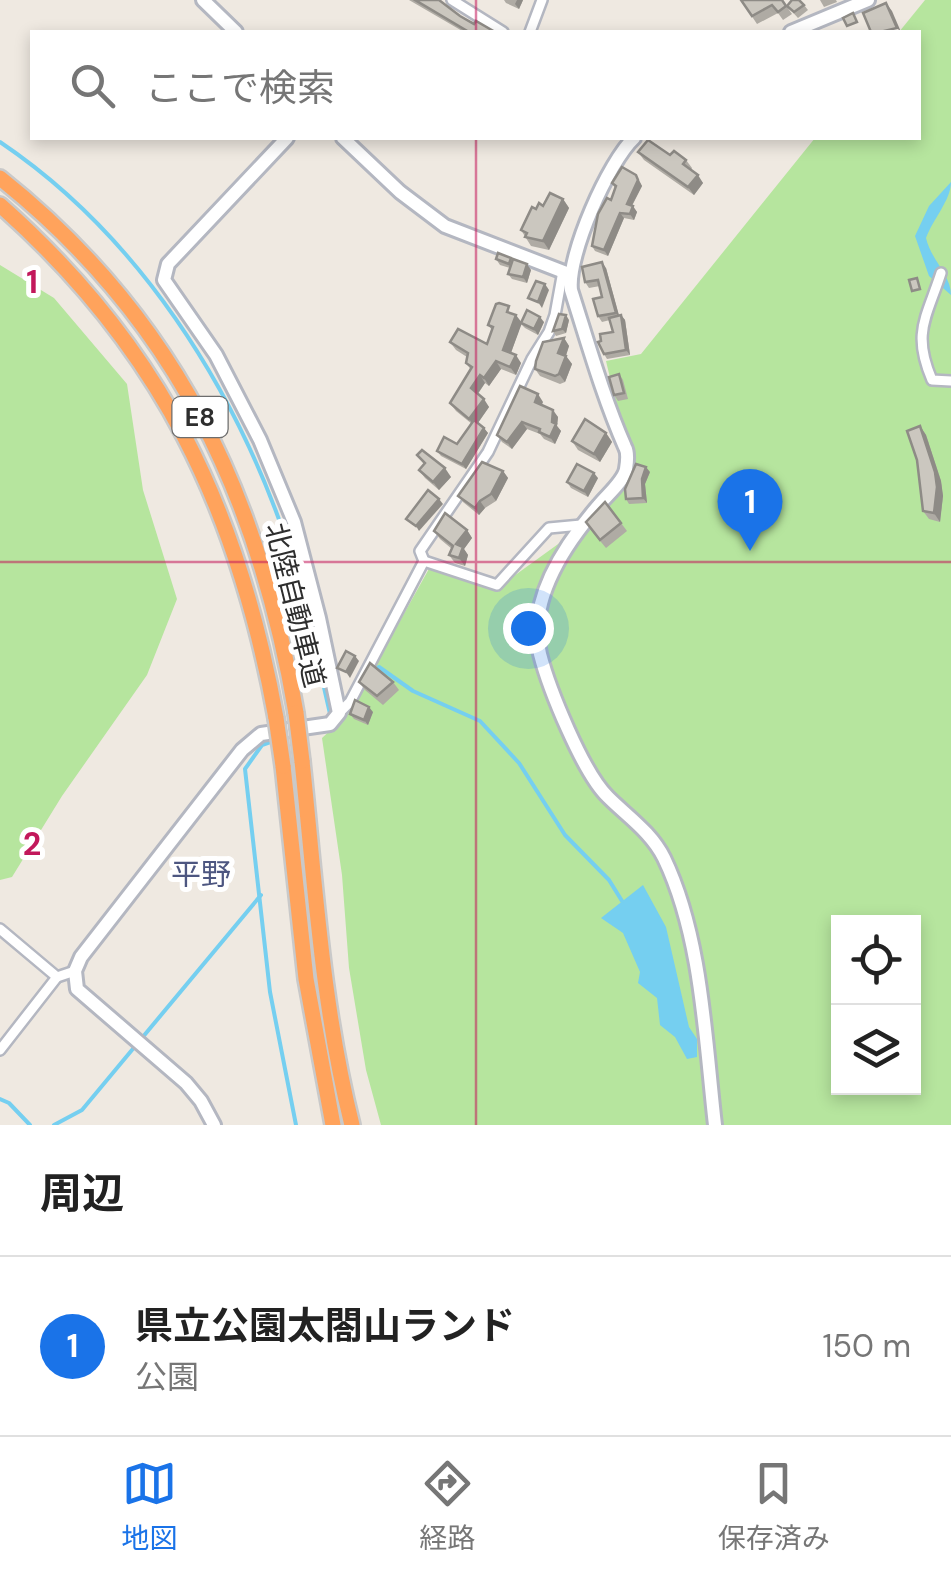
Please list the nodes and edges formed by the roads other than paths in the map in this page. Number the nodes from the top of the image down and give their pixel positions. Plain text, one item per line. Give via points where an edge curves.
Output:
1 (203, 0) edge
2 (452, 0) edge
3 (476, 0) edge
4 (542, 0) edge
5 (868, 0) edge
6 (471, 12) junction
7 (234, 30) edge
8 (500, 30) edge
9 (531, 30) edge
10 (796, 30) edge
11 (286, 140) edge
12 (345, 140) edge
13 (632, 140) edge
14 (0, 178) edge
15 (0, 206) edge
16 (566, 272) junction
17 (942, 274) dead end
18 (951, 381) edge
19 (581, 525) junction
20 (424, 561) junction
21 (339, 713) junction
22 (0, 929) edge
23 (74, 971) junction
24 (56, 977) junction
25 (0, 1050) edge
26 (214, 1125) edge
27 (333, 1125) edge
28 (352, 1125) edge
29 (715, 1125) edge

1 - 7 street
2 - 6 street
3 - 6 street
4 - 9 street
5 - 10 street
6 - 8 street
11 - 21 street via 168,264 164,280 216,355 294,522
12 - 16 street via 445,226
13 - 16 street via 604,182
14 - 28 highway, 北陸自動車道 / E8, bridge via 113,288 176,374 230,475 268,580 296,714 333,1036
15 - 27 highway, 北陸自動車道 / E8, bridge via 97,304 158,388 210,484 244,578 276,718 306,979
16 - 19 street via 627,449 626,473
16 - 20 street via 549,332 488,452 420,551
17 - 18 street via 920,351 932,380
19 - 20 street via 549,528 496,585
19 - 29 street via 542,597 540,652 590,774 651,837 673,880 705,1027
20 - 21 street
21 - 23 street via 330,724 260,734 242,750
22 - 24 street
23 - 24 street
23 - 26 street via 78,989 186,1083
24 - 25 street

